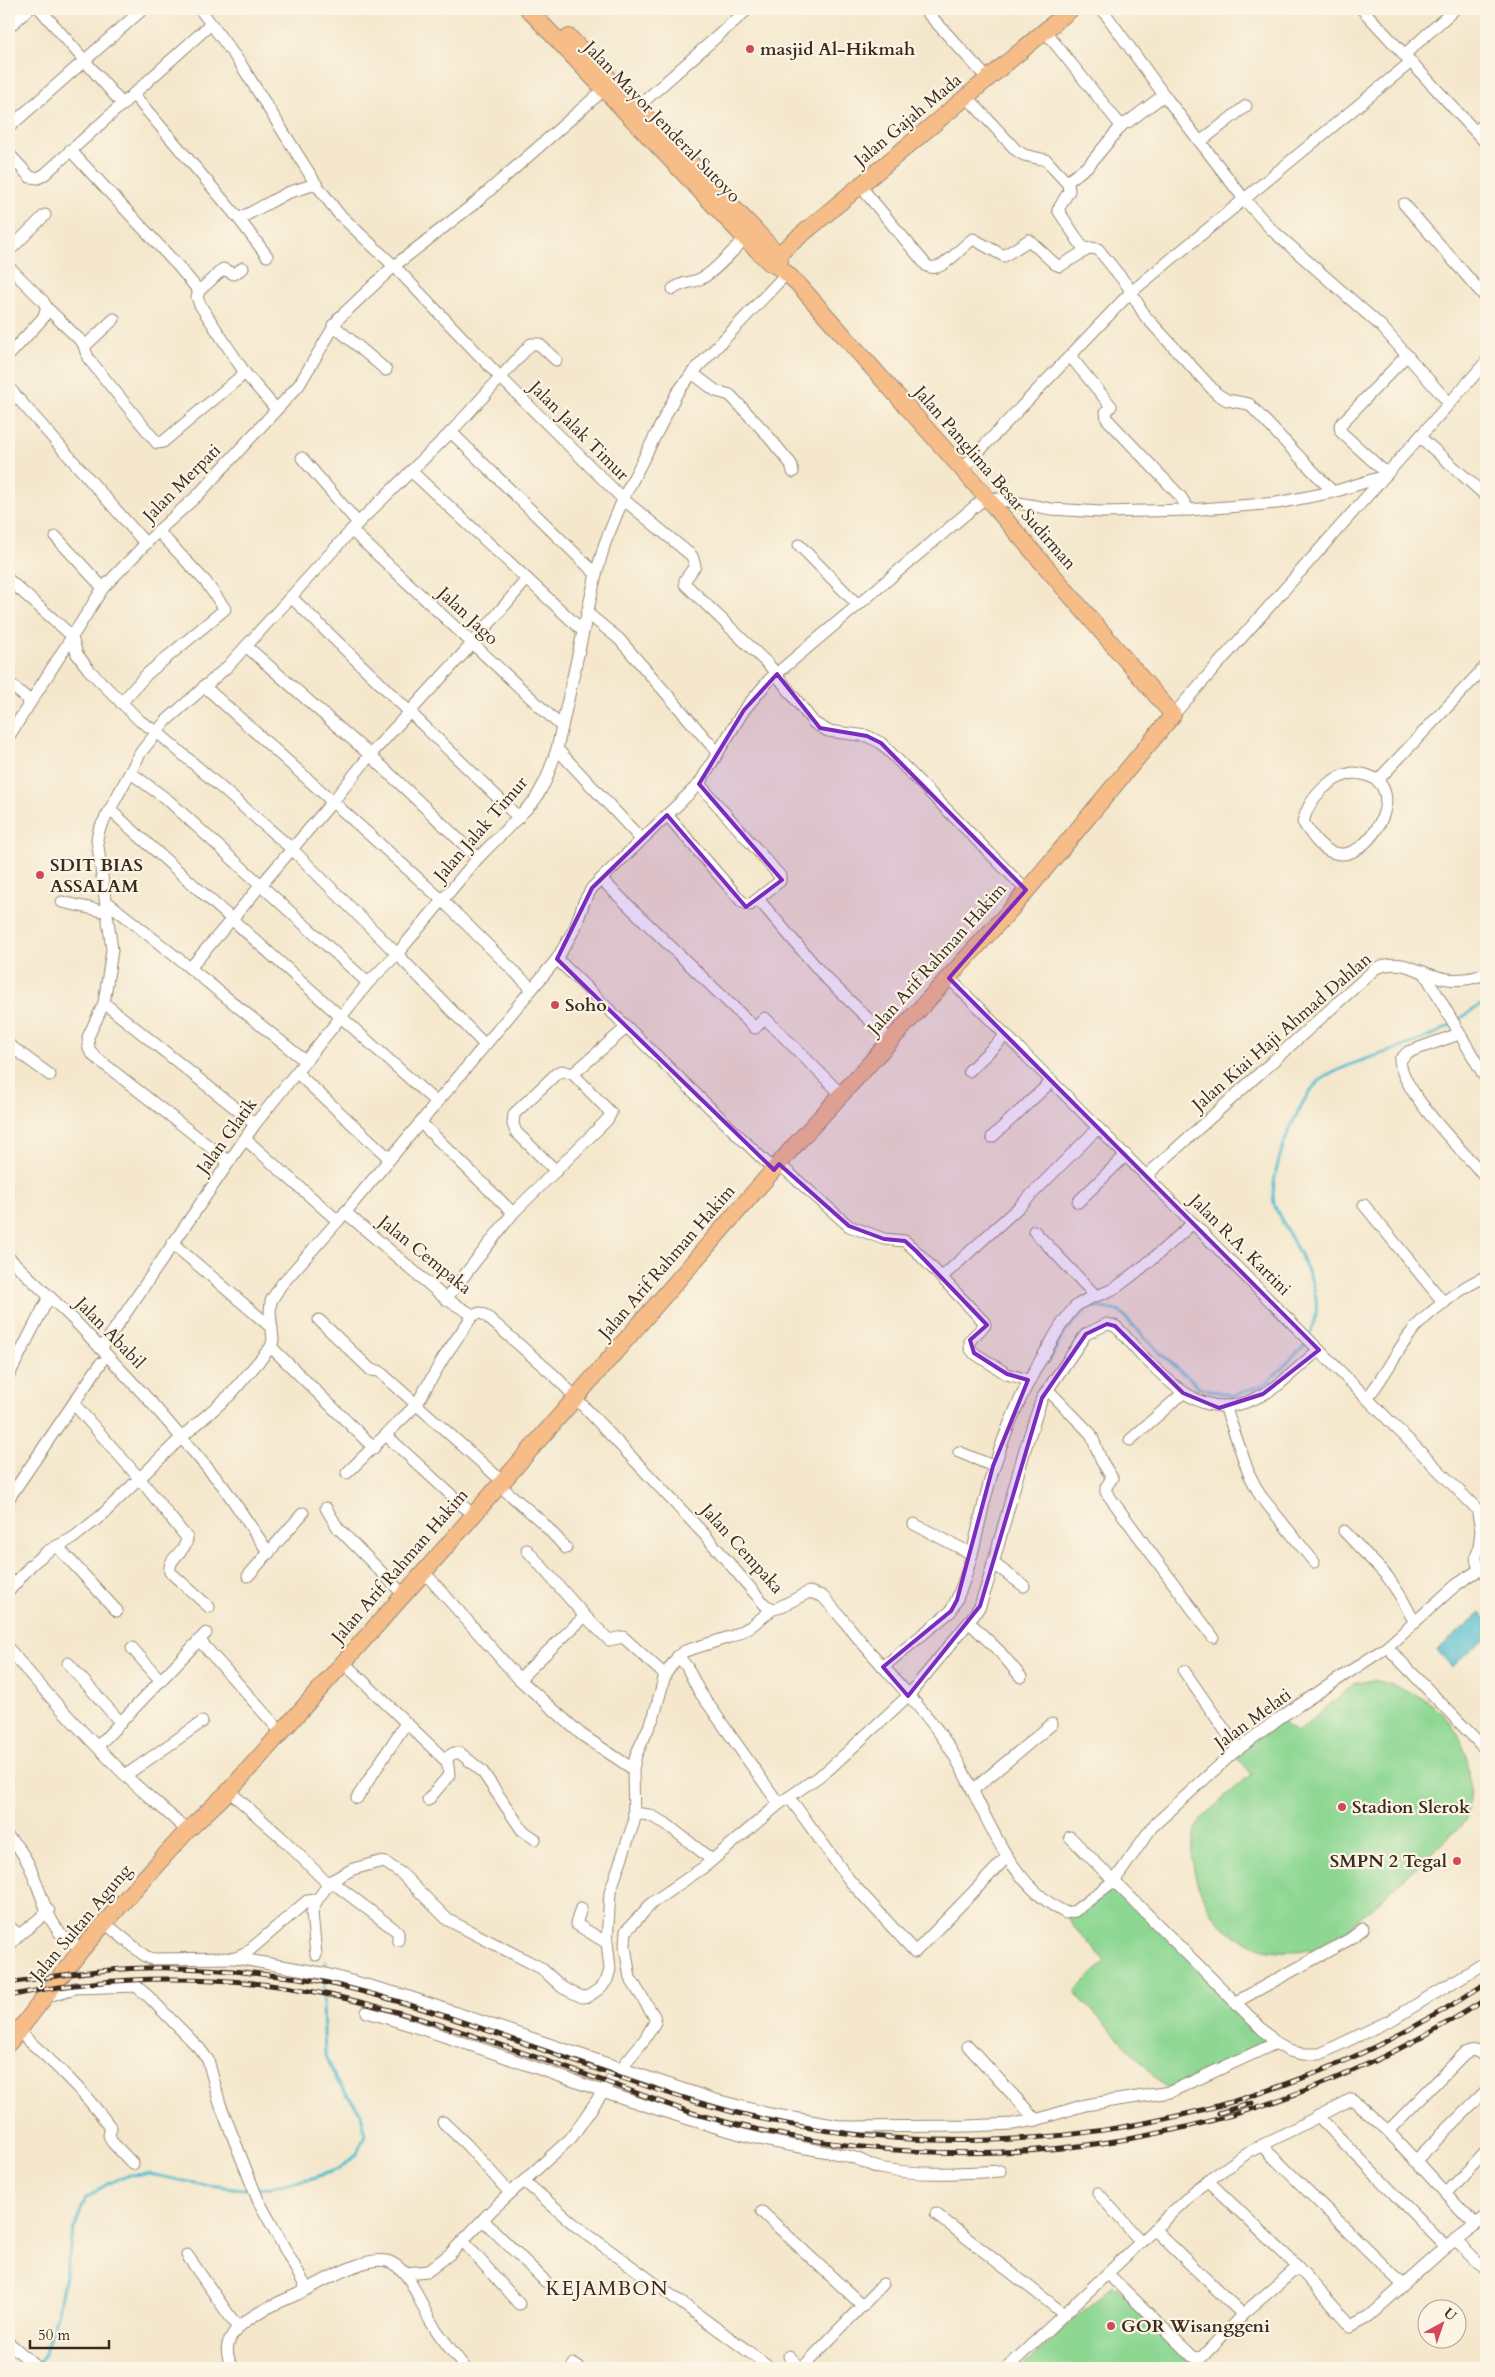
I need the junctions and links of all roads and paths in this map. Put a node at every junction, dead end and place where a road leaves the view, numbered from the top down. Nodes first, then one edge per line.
1 (29, 9) edge
2 (40, 9) edge
3 (143, 9) edge
4 (200, 9) edge
5 (528, 9) edge
6 (542, 9) edge
7 (748, 9) edge
8 (924, 9) edge
9 (1071, 9) edge
10 (1102, 9) edge
11 (1362, 9) edge
12 (1455, 9) edge
13 (211, 24) junction
14 (9, 27) edge
15 (1045, 31) junction
16 (1408, 58) junction
17 (85, 60) junction
18 (988, 80) junction
19 (608, 86) junction
20 (134, 94) junction
21 (1164, 95) junction
22 (967, 97) junction
23 (123, 105) junction
24 (1246, 106) dead end
25 (633, 112) junction
26 (1486, 122) edge
27 (1123, 124) junction
28 (9, 127) edge
29 (1476, 132) junction
30 (1200, 142) junction
31 (1486, 143) edge
32 (70, 150) junction
33 (9, 154) edge
34 (1067, 182) junction
35 (316, 184) junction
36 (860, 186) junction
37 (1244, 199) junction
38 (1404, 204) dead end
39 (45, 215) dead end
40 (239, 219) junction
41 (750, 234) junction
42 (1085, 251) junction
43 (9, 252) edge
44 (267, 256) dead end
45 (779, 265) junction
46 (394, 266) junction
47 (9, 267) edge
48 (243, 268) dead end
49 (673, 289) dead end
50 (199, 291) junction
51 (1130, 293) junction
52 (1486, 298) edge
53 (46, 308) junction
54 (114, 319) dead end
55 (333, 325) junction
56 (85, 346) junction
57 (9, 355) edge
58 (1408, 355) junction
59 (1070, 356) junction
60 (556, 360) dead end
61 (1486, 362) edge
62 (386, 370) dead end
63 (245, 373) junction
64 (692, 373) junction
65 (501, 378) junction
66 (9, 388) edge
67 (1449, 403) junction
68 (276, 409) junction
69 (452, 432) junction
70 (1420, 436) junction
71 (302, 458) dead end
72 (962, 469) junction
73 (411, 471) junction
74 (793, 472) dead end
75 (1386, 475) junction
76 (1333, 492) junction
77 (1486, 496) edge
78 (986, 497) junction
79 (623, 499) junction
80 (1189, 510) junction
81 (355, 527) junction
82 (158, 531) junction
83 (56, 537) dead end
84 (146, 544) junction
85 (799, 545) dead end
86 (596, 574) junction
87 (527, 579) junction
88 (9, 580) edge
89 (103, 588) junction
90 (291, 597) junction
91 (858, 605) junction
92 (587, 612) junction
93 (583, 631) junction
94 (72, 636) junction
95 (472, 644) junction
96 (246, 646) junction
97 (1486, 666) edge
98 (777, 674) junction
99 (9, 684) edge
100 (204, 686) junction
101 (30, 700) junction
102 (121, 703) junction
103 (409, 711) junction
104 (1173, 715) junction
105 (562, 727) junction
106 (157, 732) junction
107 (9, 736) edge
108 (557, 749) junction
109 (718, 753) junction
110 (370, 755) junction
111 (131, 773) junction
112 (1378, 780) junction
113 (699, 784) junction
114 (334, 800) junction
115 (110, 810) junction
116 (667, 816) junction
117 (519, 818) junction
118 (641, 839) junction
119 (292, 849) junction
120 (478, 858) junction
121 (602, 879) junction
122 (262, 884) junction
123 (1026, 890) junction
124 (758, 899) junction
125 (442, 900) junction
126 (62, 902) dead end
127 (107, 907) junction
128 (233, 918) junction
129 (397, 954) junction
130 (557, 959) junction
131 (190, 968) junction
132 (1424, 972) junction
133 (1486, 974) edge
134 (949, 978) junction
135 (368, 983) junction
136 (532, 989) junction
137 (104, 1003) junction
138 (340, 1018) junction
139 (626, 1027) junction
140 (1457, 1030) junction
141 (1006, 1035) junction
142 (891, 1041) junction
143 (484, 1044) junction
144 (9, 1045) edge
145 (305, 1061) junction
146 (969, 1071) dead end
147 (297, 1073) junction
148 (573, 1074) junction
149 (50, 1075) dead end
150 (1486, 1079) edge
151 (1052, 1081) junction
152 (841, 1094) junction
153 (437, 1103) junction
154 (420, 1122) junction
155 (254, 1124) junction
156 (1098, 1128) junction
157 (992, 1137) dead end
158 (245, 1139) junction
159 (1126, 1155) junction
160 (389, 1158) junction
161 (229, 1162) junction
162 (776, 1167) junction
163 (556, 1170) junction
164 (1146, 1176) junction
165 (1486, 1177) edge
166 (1078, 1202) dead end
167 (1364, 1205) dead end
168 (513, 1213) junction
169 (342, 1217) junction
170 (1193, 1223) junction
171 (1034, 1231) dead end
172 (172, 1243) junction
173 (9, 1258) edge
174 (942, 1277) junction
175 (1486, 1277) edge
176 (1095, 1295) junction
177 (49, 1297) junction
178 (446, 1299) junction
179 (1444, 1304) junction
180 (473, 1315) junction
181 (318, 1320) dead end
182 (272, 1328) junction
183 (271, 1347) junction
184 (1317, 1348) junction
185 (101, 1349) junction
186 (101, 1363) dead end
187 (9, 1375) edge
188 (1028, 1380) junction
189 (1048, 1390) junction
190 (1183, 1393) junction
191 (1367, 1398) junction
192 (576, 1399) junction
193 (74, 1404) junction
194 (416, 1405) junction
195 (1225, 1406) junction
196 (386, 1436) junction
197 (182, 1437) junction
198 (1130, 1440) dead end
199 (374, 1448) junction
200 (958, 1452) dead end
201 (993, 1466) junction
202 (347, 1473) dead end
203 (140, 1478) junction
204 (500, 1483) junction
205 (9, 1497) edge
206 (326, 1508) dead end
207 (1477, 1509) junction
208 (303, 1513) dead end
209 (472, 1514) junction
210 (1486, 1521) edge
211 (914, 1524) dead end
212 (1344, 1531) dead end
213 (56, 1546) junction
214 (1483, 1546) edge
215 (566, 1548) dead end
216 (527, 1550) dead end
217 (269, 1552) junction
218 (972, 1554) junction
219 (1314, 1562) dead end
220 (993, 1563) junction
221 (424, 1572) junction
222 (1484, 1573) edge
223 (248, 1576) dead end
224 (1024, 1586) dead end
225 (9, 1591) edge
226 (403, 1594) junction
227 (210, 1607) dead end
228 (773, 1609) junction
229 (117, 1611) dead end
230 (584, 1616) junction
231 (969, 1622) junction
232 (1415, 1623) junction
233 (1213, 1637) dead end
234 (1387, 1647) junction
235 (132, 1648) dead end
236 (9, 1650) edge
237 (343, 1662) junction
238 (682, 1662) junction
239 (68, 1663) dead end
240 (887, 1671) junction
241 (1184, 1671) dead end
242 (665, 1675) junction
243 (1021, 1677) dead end
244 (519, 1679) junction
245 (161, 1681) junction
246 (907, 1694) junction
247 (202, 1722) dead end
248 (121, 1723) junction
249 (406, 1724) junction
250 (1052, 1724) dead end
251 (281, 1732) junction
252 (98, 1746) junction
253 (1238, 1749) junction
254 (1486, 1750) edge
255 (447, 1759) junction
256 (633, 1769) junction
257 (126, 1775) junction
258 (974, 1789) junction
259 (229, 1791) junction
260 (357, 1798) dead end
261 (428, 1800) dead end
262 (784, 1801) junction
263 (635, 1814) junction
264 (187, 1831) junction
265 (1070, 1837) dead end
266 (9, 1838) edge
267 (535, 1839) dead end
268 (1007, 1857) junction
269 (712, 1860) junction
270 (1115, 1880) junction
271 (334, 1884) junction
272 (316, 1900) junction
273 (581, 1908) dead end
274 (49, 1911) junction
275 (1066, 1913) joint
276 (105, 1923) junction
277 (9, 1926) edge
278 (1363, 1929) dead end
279 (20, 1935) junction
280 (398, 1940) dead end
281 (608, 1942) junction
282 (9, 1946) edge
283 (82, 1949) junction
284 (316, 1955) dead end
285 (618, 1955) junction
286 (236, 1958) junction
287 (1486, 1962) edge
288 (45, 1997) junction
289 (1236, 2002) junction
290 (367, 2012) dead end
291 (14, 2037) edge
292 (1276, 2043) junction
293 (968, 2046) dead end
294 (1486, 2058) edge
295 (621, 2069) junction
296 (1486, 2091) edge
297 (604, 2093) junction
298 (1318, 2116) junction
299 (1036, 2120) junction
300 (443, 2122) dead end
301 (1388, 2131) junction
302 (1262, 2146) junction
303 (1486, 2151) edge
304 (1415, 2161) junction
305 (133, 2164) dead end
306 (1000, 2171) dead end
307 (524, 2181) junction
308 (1209, 2182) junction
309 (510, 2193) junction
310 (1098, 2193) dead end
311 (1446, 2194) junction
312 (762, 2212) dead end
313 (936, 2214) dead end
314 (1486, 2217) edge
315 (483, 2220) junction
316 (1475, 2225) junction
317 (1154, 2229) junction
318 (1456, 2240) junction
319 (464, 2242) junction
320 (1141, 2242) junction
321 (1446, 2247) junction
322 (188, 2254) dead end
323 (1298, 2267) junction
324 (1486, 2270) edge
325 (405, 2272) junction
326 (1108, 2274) junction
327 (546, 2282) dead end
328 (883, 2284) dead end
329 (1403, 2286) junction
330 (307, 2290) junction
331 (519, 2304) dead end
332 (863, 2306) junction
333 (1244, 2312) junction
334 (1064, 2314) junction
335 (238, 2328) junction
336 (9, 2343) edge
337 (789, 2356) dead end
338 (36, 2366) edge
339 (234, 2368) edge
340 (464, 2368) edge
341 (772, 2368) edge
342 (801, 2368) edge
343 (1007, 2368) edge

1 - 14 street
2 - 17 street
3 - 17 street
4 - 13 street, Jalan Jalak Timur
5 - 19 highway, Jalan Mayor Jenderal Sutoyo
6 - 19 highway
7 - 25 street
8 - 18 street
9 - 15 highway, Jalan Gajah Mada
10 - 21 street
11 - 16 street
12 - 16 street
13 - 20 street
13 - 35 street, Jalan Jalak Timur
15 - 18 highway, Jalan Gajah Mada
15 - 27 street
16 - 29 street
16 - 37 street
17 - 23 street
17 - 28 street
18 - 22 highway, Jalan Gajah Mada
19 - 25 highway, Jalan Mayor Jenderal Sutoyo
19 - 46 street, Jalan Merpati
20 - 23 street
20 - 40 street
21 - 27 street
21 - 30 street
22 - 34 street
22 - 36 highway, Jalan Gajah Mada
23 - 32 street
24 - 30 street
25 - 41 highway, Jalan Mayor Jenderal Sutoyo
26 - 29 street
27 - 34 street
29 - 31 street
30 - 37 street
32 - 33 street
32 - 50 street
34 - 42 street
35 - 40 street
35 - 46 street, Jalan Jalak Timur
36 - 42 street
36 - 45 highway, Jalan Gajah Mada
37 - 51 street
37 - 58 street
38 - 52 street
39 - 43 street
40 - 44 street
41 - 45 highway, Jalan Mayor Jenderal Sutoyo
41 - 49 street
42 - 51 street
45 - 64 street
45 - 72 highway, Jalan Panglima Besar Sudirman
46 - 55 street, Jalan Merpati
46 - 65 street, Jalan Jalak Timur
47 - 53 street
48 - 50 street
50 - 63 street
51 - 59 street
51 - 76 street
53 - 56 street
53 - 57 street
54 - 56 street
55 - 62 street
55 - 68 street, Jalan Merpati
56 - 63 street
58 - 67 street
58 - 75 street
59 - 72 street
59 - 80 street
60 - 65 street
61 - 67 street
63 - 68 street
64 - 74 street
64 - 79 street
65 - 69 street
65 - 79 street, Jalan Jalak Timur
66 - 84 street
67 - 70 street
68 - 82 street, Jalan Merpati
69 - 73 street
69 - 86 street
70 - 75 street
70 - 77 street
71 - 81 street, Jalan Jago
72 - 78 highway, Jalan Panglima Besar Sudirman
73 - 81 street
73 - 87 street
75 - 76 street
75 - 104 street
76 - 80 street
78 - 80 street
78 - 91 street
78 - 104 highway, Jalan Panglima Besar Sudirman
79 - 86 street, Jalan Jalak Timur
79 - 98 street
81 - 90 street
81 - 95 street, Jalan Jago
82 - 84 street, Jalan Merpati
82 - 102 street
83 - 89 street
84 - 89 street, Jalan Merpati
85 - 91 street
86 - 92 street, Jalan Jalak Timur
87 - 93 street
87 - 95 street
88 - 94 street
89 - 94 street, Jalan Merpati
90 - 96 street
90 - 103 street
91 - 98 street
92 - 93 street, Jalan Jalak Timur
92 - 109 street
93 - 105 street, Jalan Jalak Timur
94 - 101 street, Jalan Merpati
94 - 102 street
95 - 103 street
95 - 105 street, Jalan Jago
96 - 100 street
96 - 110 street
97 - 112 street
98 - 109 street
98 - 123 street
99 - 101 street
100 - 106 street
100 - 114 street
101 - 107 street, Jalan Merpati
102 - 106 street
103 - 110 street
103 - 117 street
104 - 123 highway, Jalan Arif Rahman Hakim
105 - 108 street, Jalan Jalak Timur
106 - 111 street
106 - 119 street
108 - 117 street, Jalan Jalak Timur
108 - 118 street
109 - 113 street
110 - 114 street
110 - 120 street
111 - 115 street
111 - 122 street
112 - 112 street
113 - 116 street
113 - 124 street
114 - 119 street
114 - 125 street
115 - 127 street
115 - 128 street
116 - 118 street
116 - 124 street
117 - 120 street, Jalan Jalak Timur
118 - 121 street
119 - 122 street
119 - 129 street
120 - 125 street, Jalan Jalak Timur
121 - 130 street
121 - 152 street
122 - 128 street
122 - 135 street
123 - 134 highway, Jalan Arif Rahman Hakim
124 - 142 street
125 - 129 street, Jalan Jalak Timur
125 - 136 street
126 - 127 street
127 - 131 street
127 - 137 street
128 - 131 street
128 - 138 street
129 - 135 street, Jalan Glatik
129 - 143 street
130 - 136 street
130 - 139 street
131 - 145 street
132 - 133 street, Jalan Kiai Haji Ahmad Dahlan
132 - 140 street
132 - 164 street, Jalan Kiai Haji Ahmad Dahlan
134 - 141 street, Jalan R.A. Kartini
134 - 142 highway, Jalan Arif Rahman Hakim
135 - 138 street, Jalan Glatik
136 - 143 street
137 - 155 street
137 - 161 street
138 - 145 street, Jalan Glatik
138 - 153 street
139 - 148 street
139 - 162 street
140 - 150 street
140 - 165 street
141 - 146 street
141 - 151 street, Jalan R.A. Kartini
142 - 152 highway, Jalan Arif Rahman Hakim
143 - 153 street
144 - 149 street
145 - 147 street, Jalan Glatik
147 - 155 street, Jalan Glatik
147 - 160 street
148 - 163 street
148 - 163 street
151 - 156 street, Jalan R.A. Kartini
151 - 157 street
152 - 162 highway, Jalan Arif Rahman Hakim
153 - 154 street
154 - 160 street
154 - 168 street
155 - 158 street, Jalan Glatik
156 - 159 street, Jalan R.A. Kartini
156 - 174 street
158 - 161 street, Jalan Glatik
158 - 169 street, Jalan Cempaka
159 - 164 street, Jalan R.A. Kartini
159 - 166 street
160 - 169 street
161 - 172 street, Jalan Glatik
162 - 174 street
162 - 192 highway, Jalan Arif Rahman Hakim
163 - 168 street
164 - 170 street, Jalan R.A. Kartini
167 - 179 street
168 - 178 street
169 - 178 street, Jalan Cempaka
169 - 182 street
170 - 176 street
170 - 184 street, Jalan R.A. Kartini
171 - 176 street
172 - 182 street
172 - 185 street, Jalan Glatik
173 - 177 street, Jalan Ababil
174 - 188 street
175 - 179 street
176 - 188 street
177 - 185 street, Jalan Ababil
177 - 187 street
178 - 180 street, Jalan Cempaka
179 - 191 street
180 - 192 street, Jalan Cempaka
180 - 194 street
181 - 194 street
182 - 183 street
183 - 197 street
183 - 199 street
184 - 191 street, Jalan R.A. Kartini
184 - 195 street
185 - 197 street, Jalan Ababil
186 - 193 street
188 - 201 street
189 - 190 street
189 - 220 street
189 - 233 street
190 - 195 street
190 - 198 street
191 - 207 street, Jalan R.A. Kartini
192 - 204 highway, Jalan Arif Rahman Hakim
192 - 228 street, Jalan Cempaka
193 - 203 street
193 - 205 street
194 - 196 street
194 - 204 street
195 - 219 street
196 - 199 street
196 - 209 street
197 - 203 street
197 - 217 street, Jalan Ababil
199 - 202 street
200 - 201 street
201 - 218 street
203 - 213 street
203 - 227 street
204 - 209 highway, Jalan Arif Rahman Hakim
204 - 215 street
206 - 226 street
207 - 210 street, Jalan R.A. Kartini
207 - 214 street
208 - 217 street
209 - 221 highway, Jalan Arif Rahman Hakim
211 - 218 street
212 - 232 street
213 - 225 street
213 - 229 street
214 - 222 street
216 - 230 street
217 - 223 street
218 - 240 street
220 - 224 street
220 - 231 street
221 - 226 highway, Jalan Arif Rahman Hakim
221 - 244 street
222 - 232 street, Jalan Melati
226 - 237 highway, Jalan Arif Rahman Hakim
228 - 238 street
228 - 240 street, Jalan Cempaka
230 - 242 street
230 - 244 street
231 - 243 street
231 - 246 street
232 - 234 street, Jalan Melati
234 - 253 street, Jalan Melati
234 - 254 street
235 - 245 street
236 - 252 street
237 - 249 street
237 - 251 highway, Jalan Arif Rahman Hakim
238 - 242 street
238 - 262 street
239 - 248 street
240 - 246 street, Jalan Cempaka
241 - 253 street
242 - 256 street
244 - 256 street
245 - 248 street
245 - 251 street
246 - 258 street, Jalan Cempaka
246 - 262 street
247 - 257 street
248 - 252 street
249 - 255 street
249 - 260 street
250 - 258 street
251 - 259 highway, Jalan Arif Rahman Hakim
252 - 257 street
253 - 270 street, Jalan Melati
255 - 261 street
255 - 267 street
256 - 263 street
257 - 264 street
258 - 268 street, Jalan Cempaka
259 - 264 highway, Jalan Arif Rahman Hakim
259 - 271 street
262 - 268 street
262 - 269 street
263 - 269 street
263 - 281 street
264 - 276 highway, Jalan Sultan Agung
265 - 270 street
266 - 274 street
268 - 275 street, Jalan Cempaka
269 - 285 street
270 - 275 street, Jalan Melati
270 - 289 street
271 - 272 street
271 - 280 street
271 - 285 street
272 - 284 street
272 - 286 street
273 - 281 street
274 - 279 street
274 - 283 street
276 - 283 highway, Jalan Sultan Agung
276 - 286 street
277 - 279 street
278 - 289 street
279 - 282 street
281 - 285 street
283 - 288 highway, Jalan Sultan Agung
285 - 295 street
286 - 295 street
287 - 292 street
288 - 291 highway, Jalan Sultan Agung
288 - 330 street
289 - 292 street
290 - 297 street
291 - 305 street
292 - 299 street
293 - 299 street
294 - 301 street
295 - 297 street
295 - 299 street
296 - 304 street
297 - 306 street
297 - 307 street
298 - 301 street
298 - 302 street
298 - 321 street
300 - 309 street
301 - 304 street
302 - 308 street
302 - 329 street
303 - 311 street
304 - 311 street
307 - 309 street
307 - 341 street
308 - 317 street
308 - 323 street
309 - 315 street
310 - 320 street
311 - 316 street
312 - 332 street
313 - 334 street
314 - 316 street
315 - 319 street
315 - 327 street
316 - 318 street
317 - 320 street
317 - 333 street
318 - 321 street
318 - 324 street
319 - 325 street
319 - 331 street
320 - 326 street
321 - 329 street
322 - 335 street
323 - 329 street
323 - 333 street
325 - 330 street
325 - 340 street
326 - 333 street
326 - 334 street
328 - 332 street
330 - 335 street
332 - 342 street
334 - 343 street
335 - 339 street
336 - 338 street
337 - 342 street

